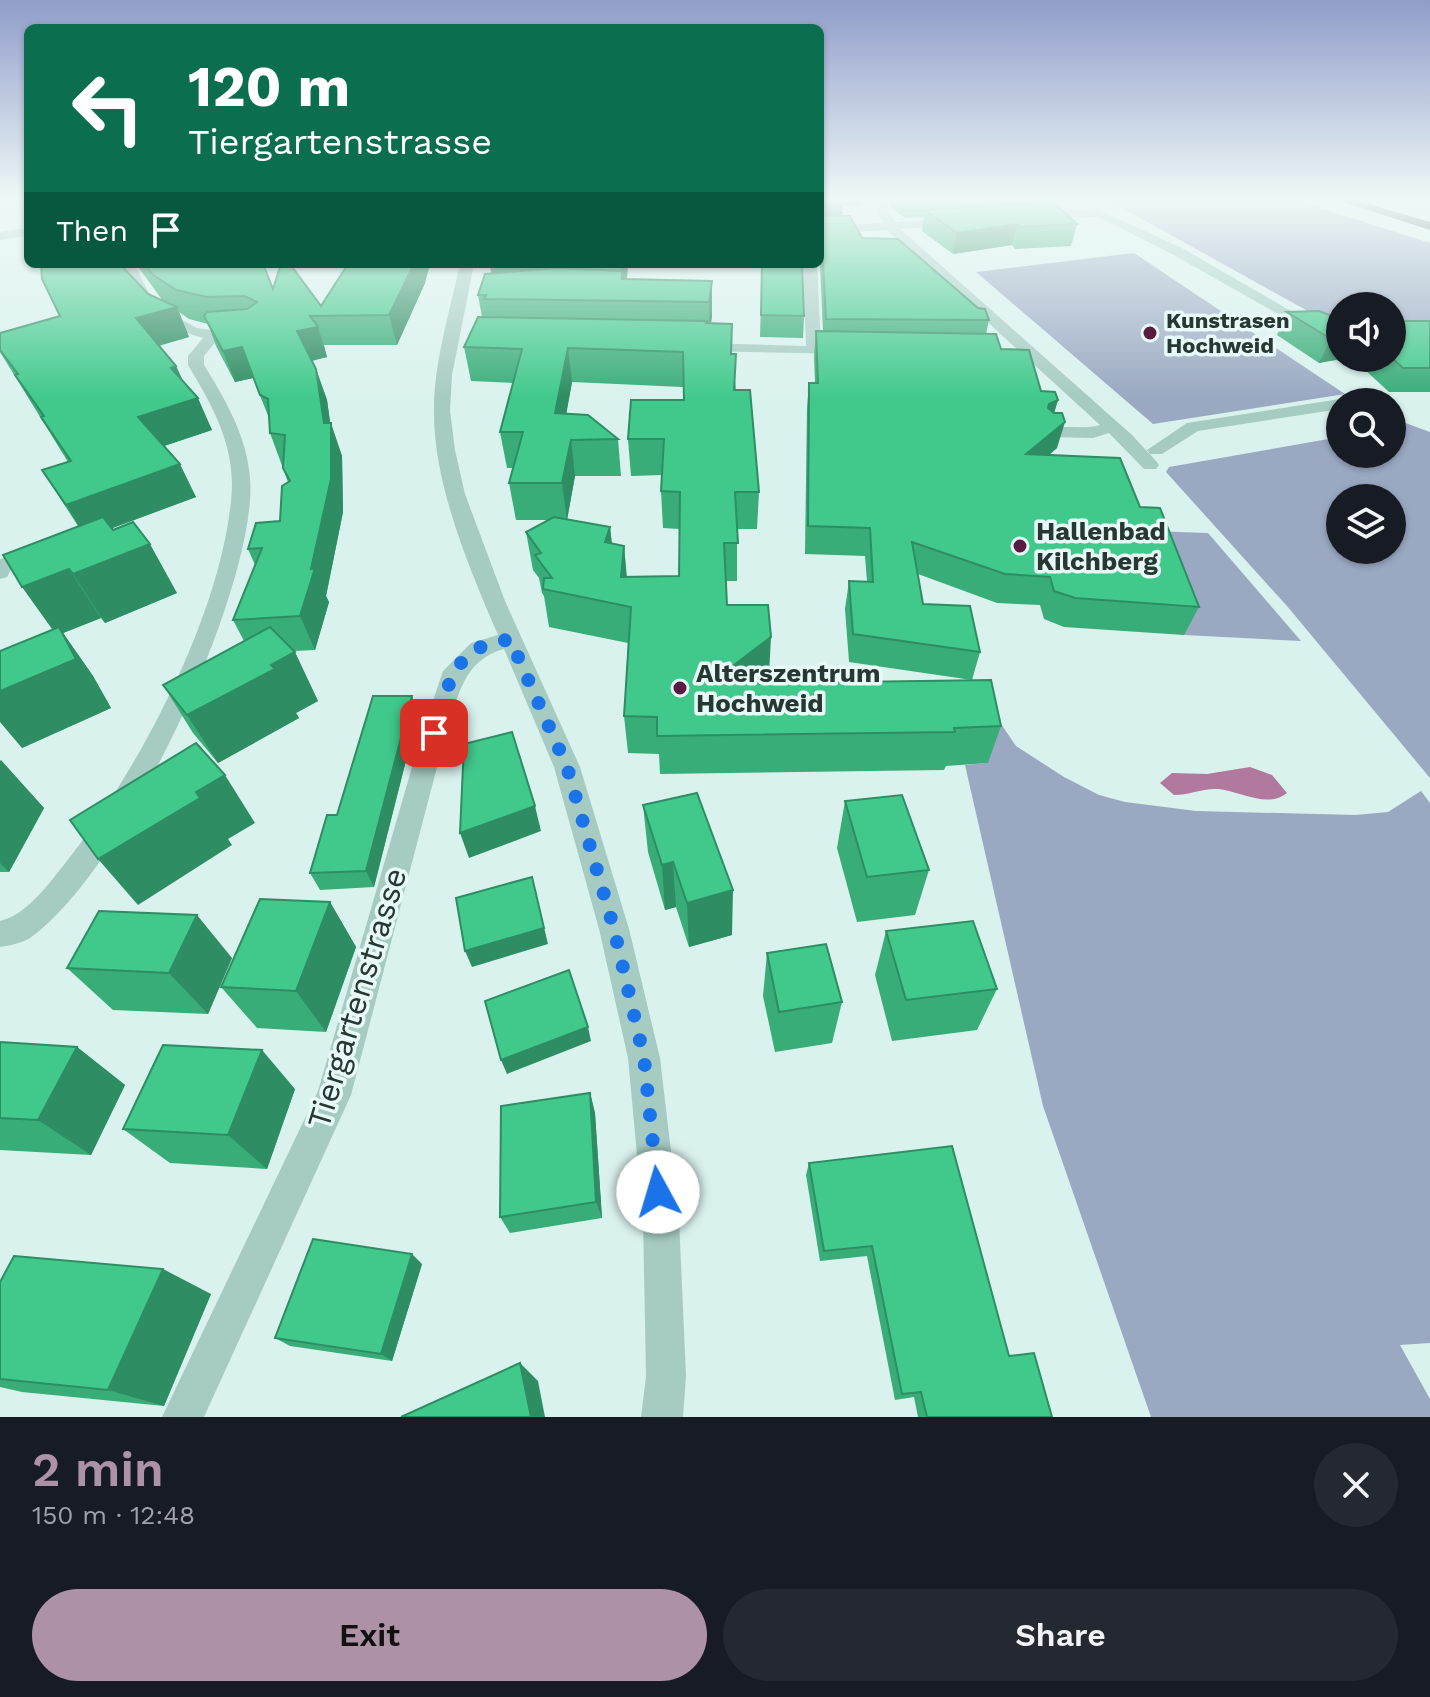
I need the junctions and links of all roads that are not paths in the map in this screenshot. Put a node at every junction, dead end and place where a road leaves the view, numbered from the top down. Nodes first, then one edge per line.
1 (935, 266) edge
2 (1202, 266) edge
3 (129, 268) edge
4 (467, 268) edge
5 (810, 268) edge
6 (1321, 332) edge
7 (246, 334) edge
8 (212, 336) junction
9 (678, 347) edge
10 (814, 350) junction
11 (865, 351) edge
12 (1003, 353) edge
13 (1032, 353) junction
14 (1326, 406) edge
15 (1112, 426) junction
16 (1052, 433) edge
17 (510, 639) junction
18 (10, 931) edge
19 (183, 1417) edge
20 (662, 1417) edge

1 - 13 street
2 - 6 street
3 - 8 street
4 - 17 street
5 - 10 street
7 - 8 street
8 - 18 street
9 - 10 street
10 - 11 street
12 - 13 street
13 - 15 street
14 - 15 street
15 - 16 street
17 - 19 street, Tiergartenstrasse
17 - 20 street

